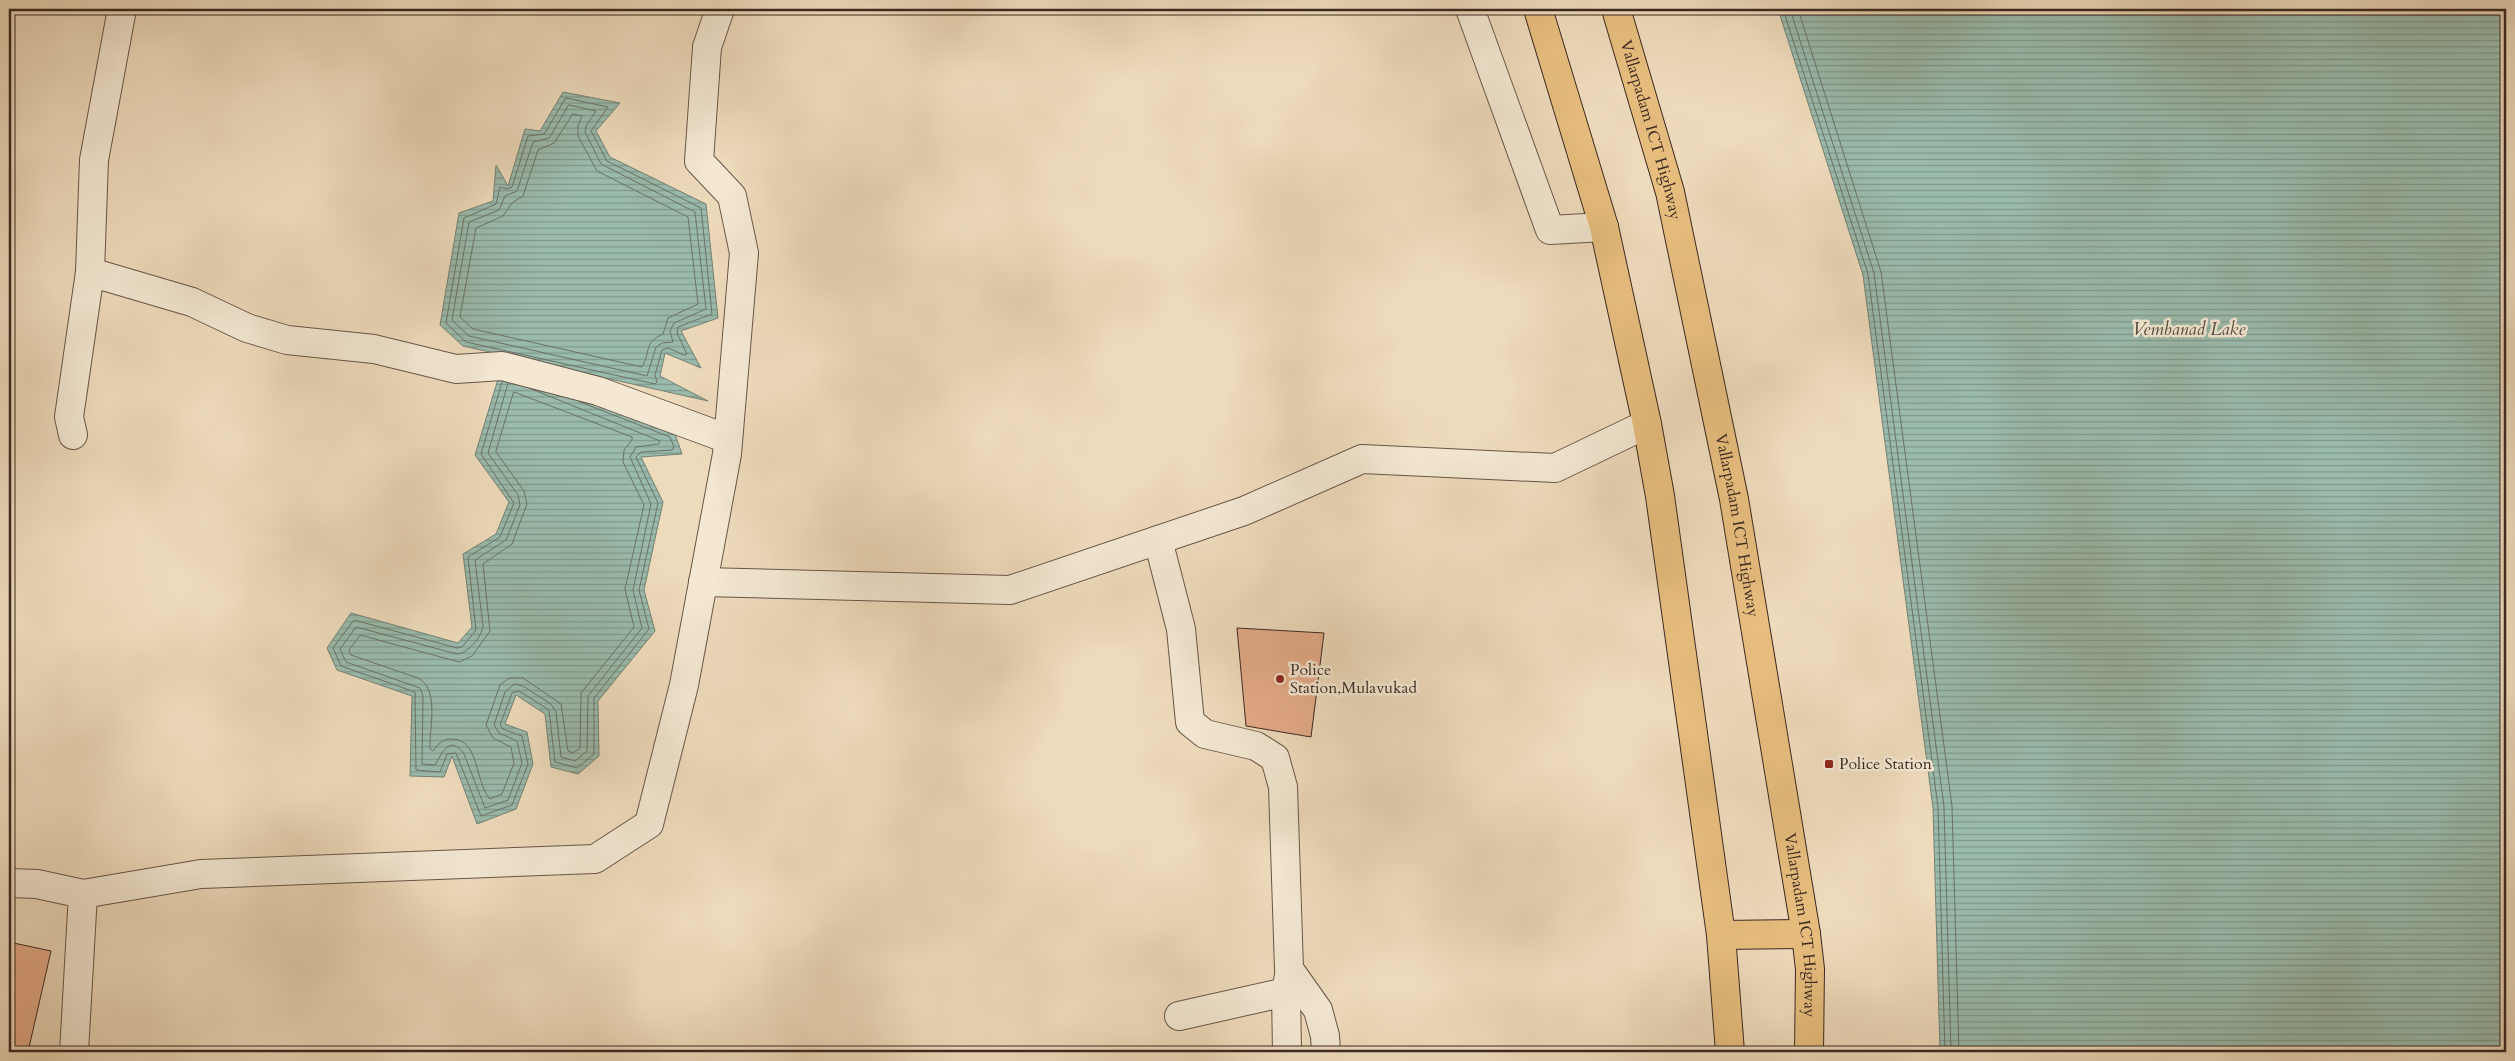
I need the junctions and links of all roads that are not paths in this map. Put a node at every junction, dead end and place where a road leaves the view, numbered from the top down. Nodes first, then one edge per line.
1 (122, 9) edge
2 (720, 9) edge
3 (1470, 9) edge
4 (1538, 9) edge
5 (1616, 9) edge
6 (1604, 227) junction
7 (90, 272) junction
8 (1647, 424) junction
9 (74, 435) dead end
10 (728, 439) junction
11 (1158, 540) junction
12 (703, 582) junction
13 (9, 883) edge
14 (83, 894) junction
15 (1806, 934) junction
16 (1721, 935) junction
17 (1288, 980) junction
18 (1179, 1016) dead end
19 (74, 1052) edge
20 (1286, 1052) edge
21 (1326, 1052) edge
22 (1730, 1052) edge
23 (1809, 1052) edge

1 - 7 street
2 - 10 street
3 - 6 street
4 - 6 highway
5 - 15 highway, Vallarpadam ICT Highway
6 - 8 highway
7 - 9 street
7 - 10 street
8 - 11 street
8 - 16 highway
10 - 12 street
11 - 12 street
11 - 17 street
12 - 14 street
13 - 14 street
14 - 19 street
15 - 16 highway
15 - 23 highway, Vallarpadam ICT Highway
16 - 22 highway
17 - 18 street
17 - 20 street
17 - 21 street

